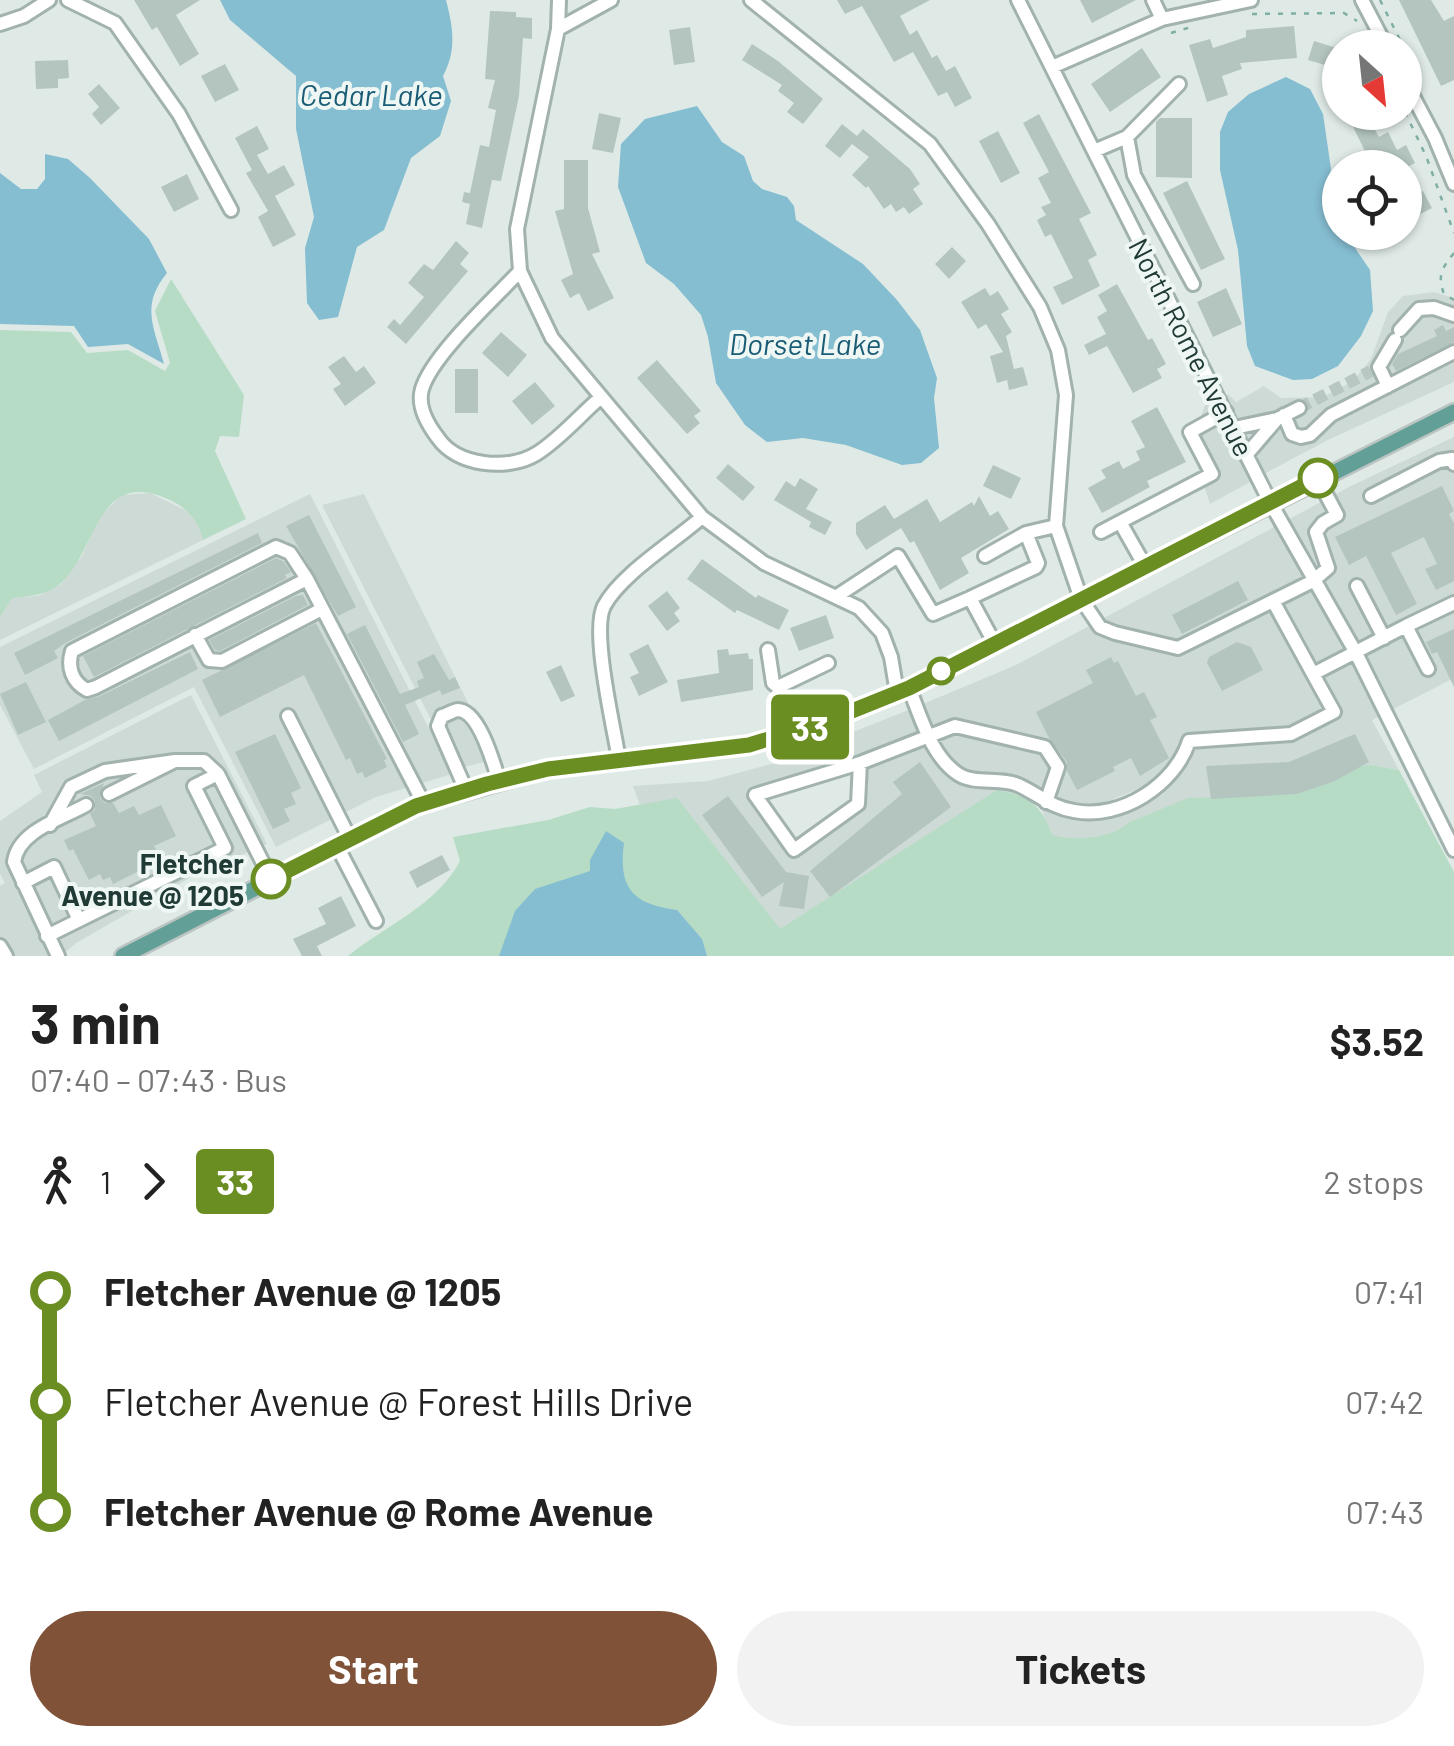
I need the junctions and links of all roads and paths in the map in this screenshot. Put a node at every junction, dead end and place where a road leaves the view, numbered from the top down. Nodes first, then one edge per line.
1 (49, 0) edge
2 (68, 0) edge
3 (560, 0) edge
4 (612, 0) edge
5 (751, 0) edge
6 (1018, 0) edge
7 (1152, 0) edge
8 (1251, 0) edge
9 (1362, 0) edge
10 (1380, 0) edge
11 (1246, 15) dead end
12 (1162, 19) junction
13 (0, 24) edge
14 (1362, 26) dead end
15 (1190, 27) dead end
16 (558, 29) junction
17 (1378, 30) edge
18 (1395, 30) edge
19 (1171, 33) dead end
20 (1052, 66) junction
21 (1179, 84) dead end
22 (1422, 114) edge
23 (1414, 130) edge
24 (1127, 137) junction
25 (1094, 151) junction
26 (1454, 184) edge
27 (230, 210) dead end
28 (1454, 233) edge
29 (1454, 253) edge
30 (520, 270) junction
31 (1193, 284) dead end
32 (1454, 300) edge
33 (1454, 315) edge
34 (1454, 352) edge
35 (1388, 386) junction
36 (600, 398) junction
37 (1298, 408) tunnel mouth
38 (1226, 412) junction
39 (1454, 412) edge
40 (1281, 417) junction
41 (1234, 428) junction
42 (1246, 454) junction
43 (1454, 464) edge
44 (1318, 478) junction
45 (1371, 496) dead end
46 (1270, 502) junction
47 (702, 517) junction
48 (1120, 522) junction
49 (1056, 526) junction
50 (1101, 532) dead end
51 (1026, 533) junction
52 (985, 556) dead end
53 (1144, 566) junction
54 (307, 578) junction
55 (1314, 581) junction
56 (1358, 586) dead end
57 (837, 596) junction
58 (970, 598) junction
59 (1081, 599) junction
60 (1273, 601) junction
61 (1454, 604) edge
62 (322, 609) junction
63 (1406, 626) junction
64 (195, 635) junction
65 (1384, 638) junction
66 (994, 644) junction
67 (768, 650) dead end
68 (1356, 653) junction
69 (828, 664) dead end
70 (1428, 669) dead end
71 (1313, 674) junction
72 (778, 686) junction
73 (903, 690) junction
74 (288, 716) dead end
75 (791, 732) junction
76 (929, 736) junction
77 (619, 760) junction
78 (175, 761) junction
79 (860, 764) junction
80 (218, 774) junction
81 (499, 781) junction
82 (466, 790) junction
83 (109, 794) dead end
84 (1046, 802) junction
85 (424, 804) junction
86 (86, 806) dead end
87 (50, 825) junction
88 (344, 842) junction
89 (1454, 850) edge
90 (271, 879) junction
91 (23, 883) junction
92 (80, 920) junction
93 (376, 921) dead end
94 (46, 936) junction
95 (0, 946) edge
96 (6, 956) edge
97 (58, 956) edge
98 (123, 956) edge

1 - 13 street
2 - 27 street
3 - 16 street
4 - 16 street
5 - 49 street
6 - 20 street, North Rome Avenue
7 - 12 street
8 - 12 street
9 - 17 street
10 - 18 path
11 - 14 path
12 - 20 street
15 - 19 path
16 - 30 street
20 - 25 street, North Rome Avenue
21 - 24 street
22 - 26 street
23 - 28 path
24 - 25 street
24 - 31 street
25 - 38 street, North Rome Avenue
29 - 32 path
30 - 36 street
30 - 36 street
33 - 35 street
34 - 35 street
35 - 40 street
36 - 47 street
37 - 40 street
38 - 41 street, North Rome Avenue
38 - 48 street
39 - 44 main road
40 - 41 street
40 - 42 street
41 - 42 street, North Rome Avenue
42 - 46 street, North Rome Avenue
43 - 45 street
44 - 46 main road
44 - 55 street
46 - 53 main road
46 - 55 street, North Rome Avenue
47 - 57 street
47 - 77 street
48 - 50 street
48 - 53 street
49 - 51 street
49 - 59 street
51 - 52 street
51 - 58 street
53 - 59 main road
54 - 62 street
54 - 64 street
54 - 64 street
55 - 60 street
55 - 68 street, North Rome Avenue
56 - 65 street
57 - 58 street
57 - 73 street
58 - 66 street
59 - 60 street
59 - 66 main road
60 - 71 street
61 - 63 street
62 - 64 street
62 - 85 street
63 - 65 street
63 - 70 street
65 - 68 street
66 - 73 main road
67 - 72 street
68 - 71 street
68 - 89 street, North Rome Avenue
69 - 72 street
71 - 84 street
72 - 75 street
73 - 75 main road
73 - 76 street
74 - 88 street
75 - 77 main road
76 - 79 street
76 - 84 street
76 - 84 street
77 - 81 main road
78 - 80 street
78 - 83 street
78 - 87 street
79 - 79 street
80 - 90 street
80 - 92 street
81 - 82 main road
81 - 82 street
82 - 85 main road
85 - 88 main road
86 - 87 street
87 - 91 street
88 - 90 main road
88 - 93 street
90 - 98 main road
91 - 92 street
91 - 94 street
92 - 94 street
94 - 97 street
95 - 96 street

